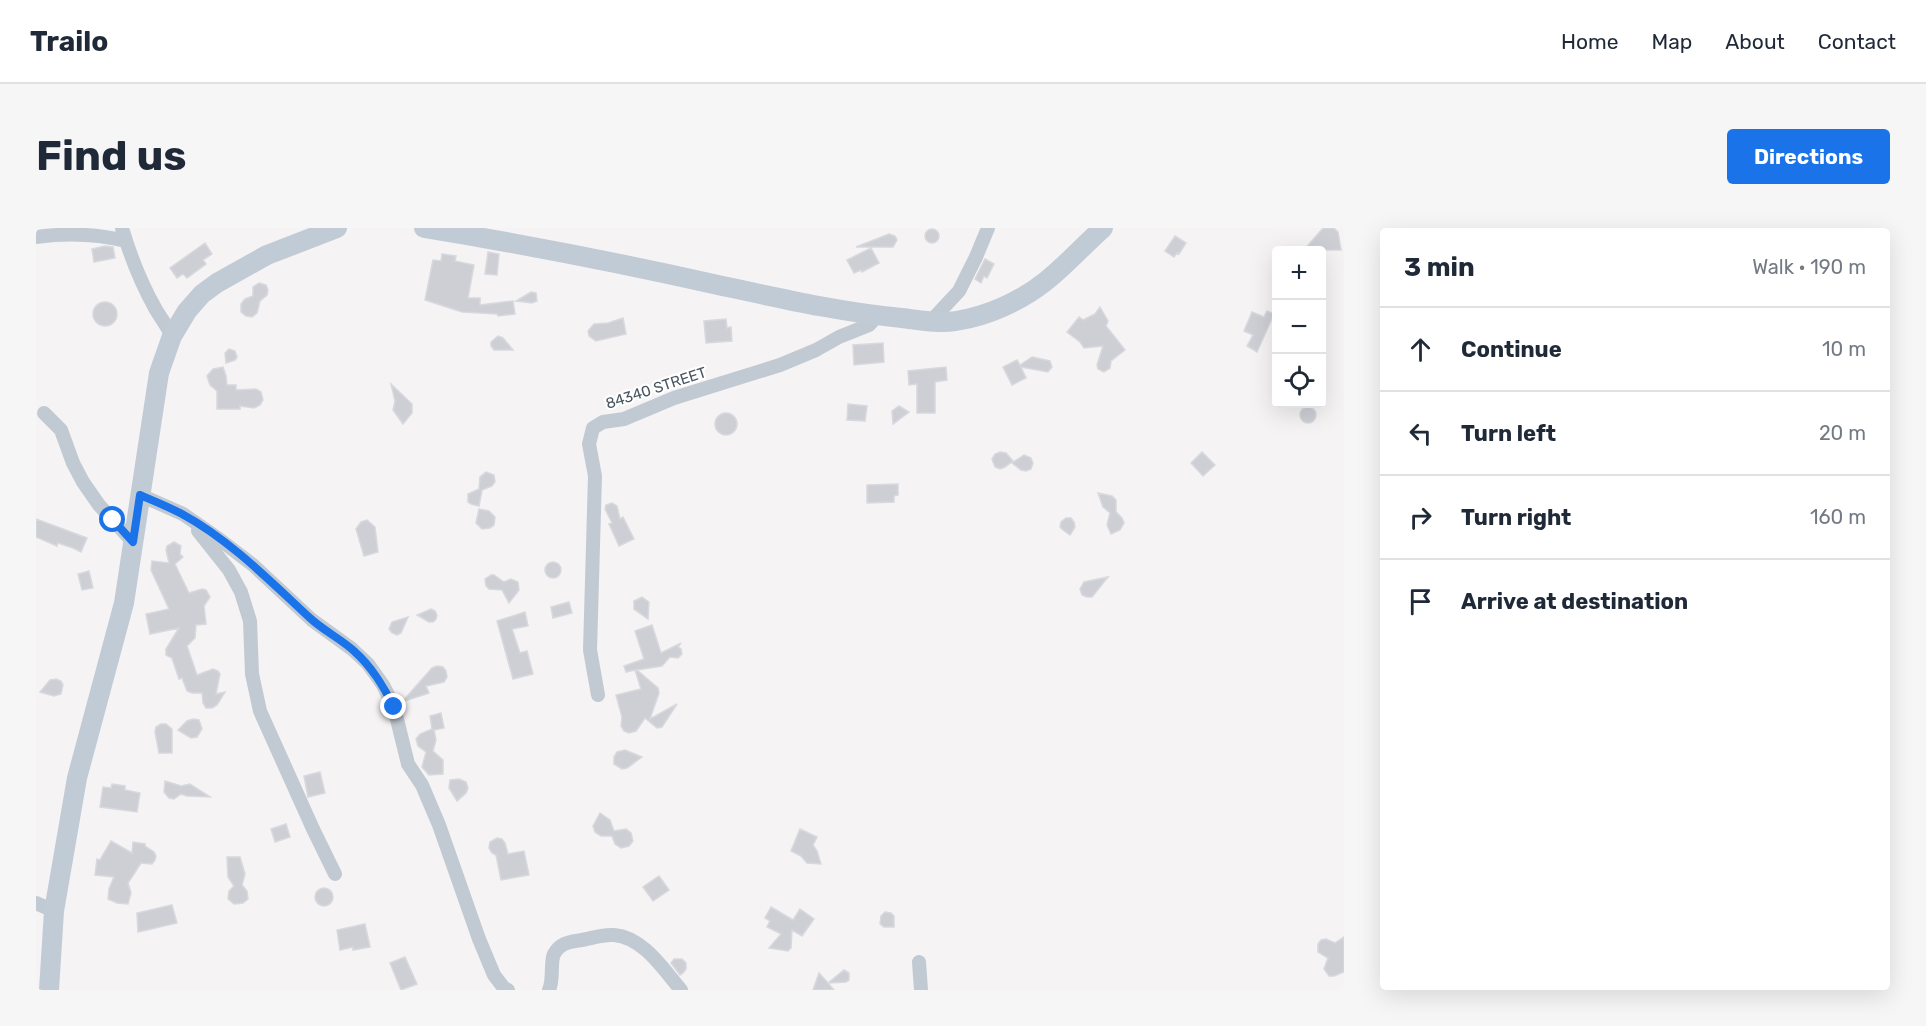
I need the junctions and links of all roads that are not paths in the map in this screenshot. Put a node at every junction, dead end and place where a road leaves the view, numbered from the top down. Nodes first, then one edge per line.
1 (337, 228) edge
2 (424, 228) edge
3 (988, 228) edge
4 (1103, 228) edge
5 (124, 234) edge
6 (36, 237) edge
7 (876, 316) junction
8 (932, 321) junction
9 (172, 336) junction
10 (44, 413) dead end
11 (140, 495) junction
12 (183, 514) junction
13 (133, 542) junction
14 (598, 695) dead end
15 (335, 874) dead end
16 (45, 907) edge
17 (919, 962) dead end
18 (49, 990) edge
19 (508, 990) edge
20 (549, 990) edge
21 (681, 990) edge
22 (921, 990) edge

1 - 9 street
2 - 7 street
3 - 8 street
4 - 8 street
5 - 6 street
5 - 9 street
7 - 8 street
7 - 14 street, 84340 STREET
9 - 11 street
10 - 13 street
11 - 12 street
11 - 13 street
12 - 15 street
12 - 19 street
13 - 16 street
16 - 18 street
17 - 22 street
20 - 21 street

